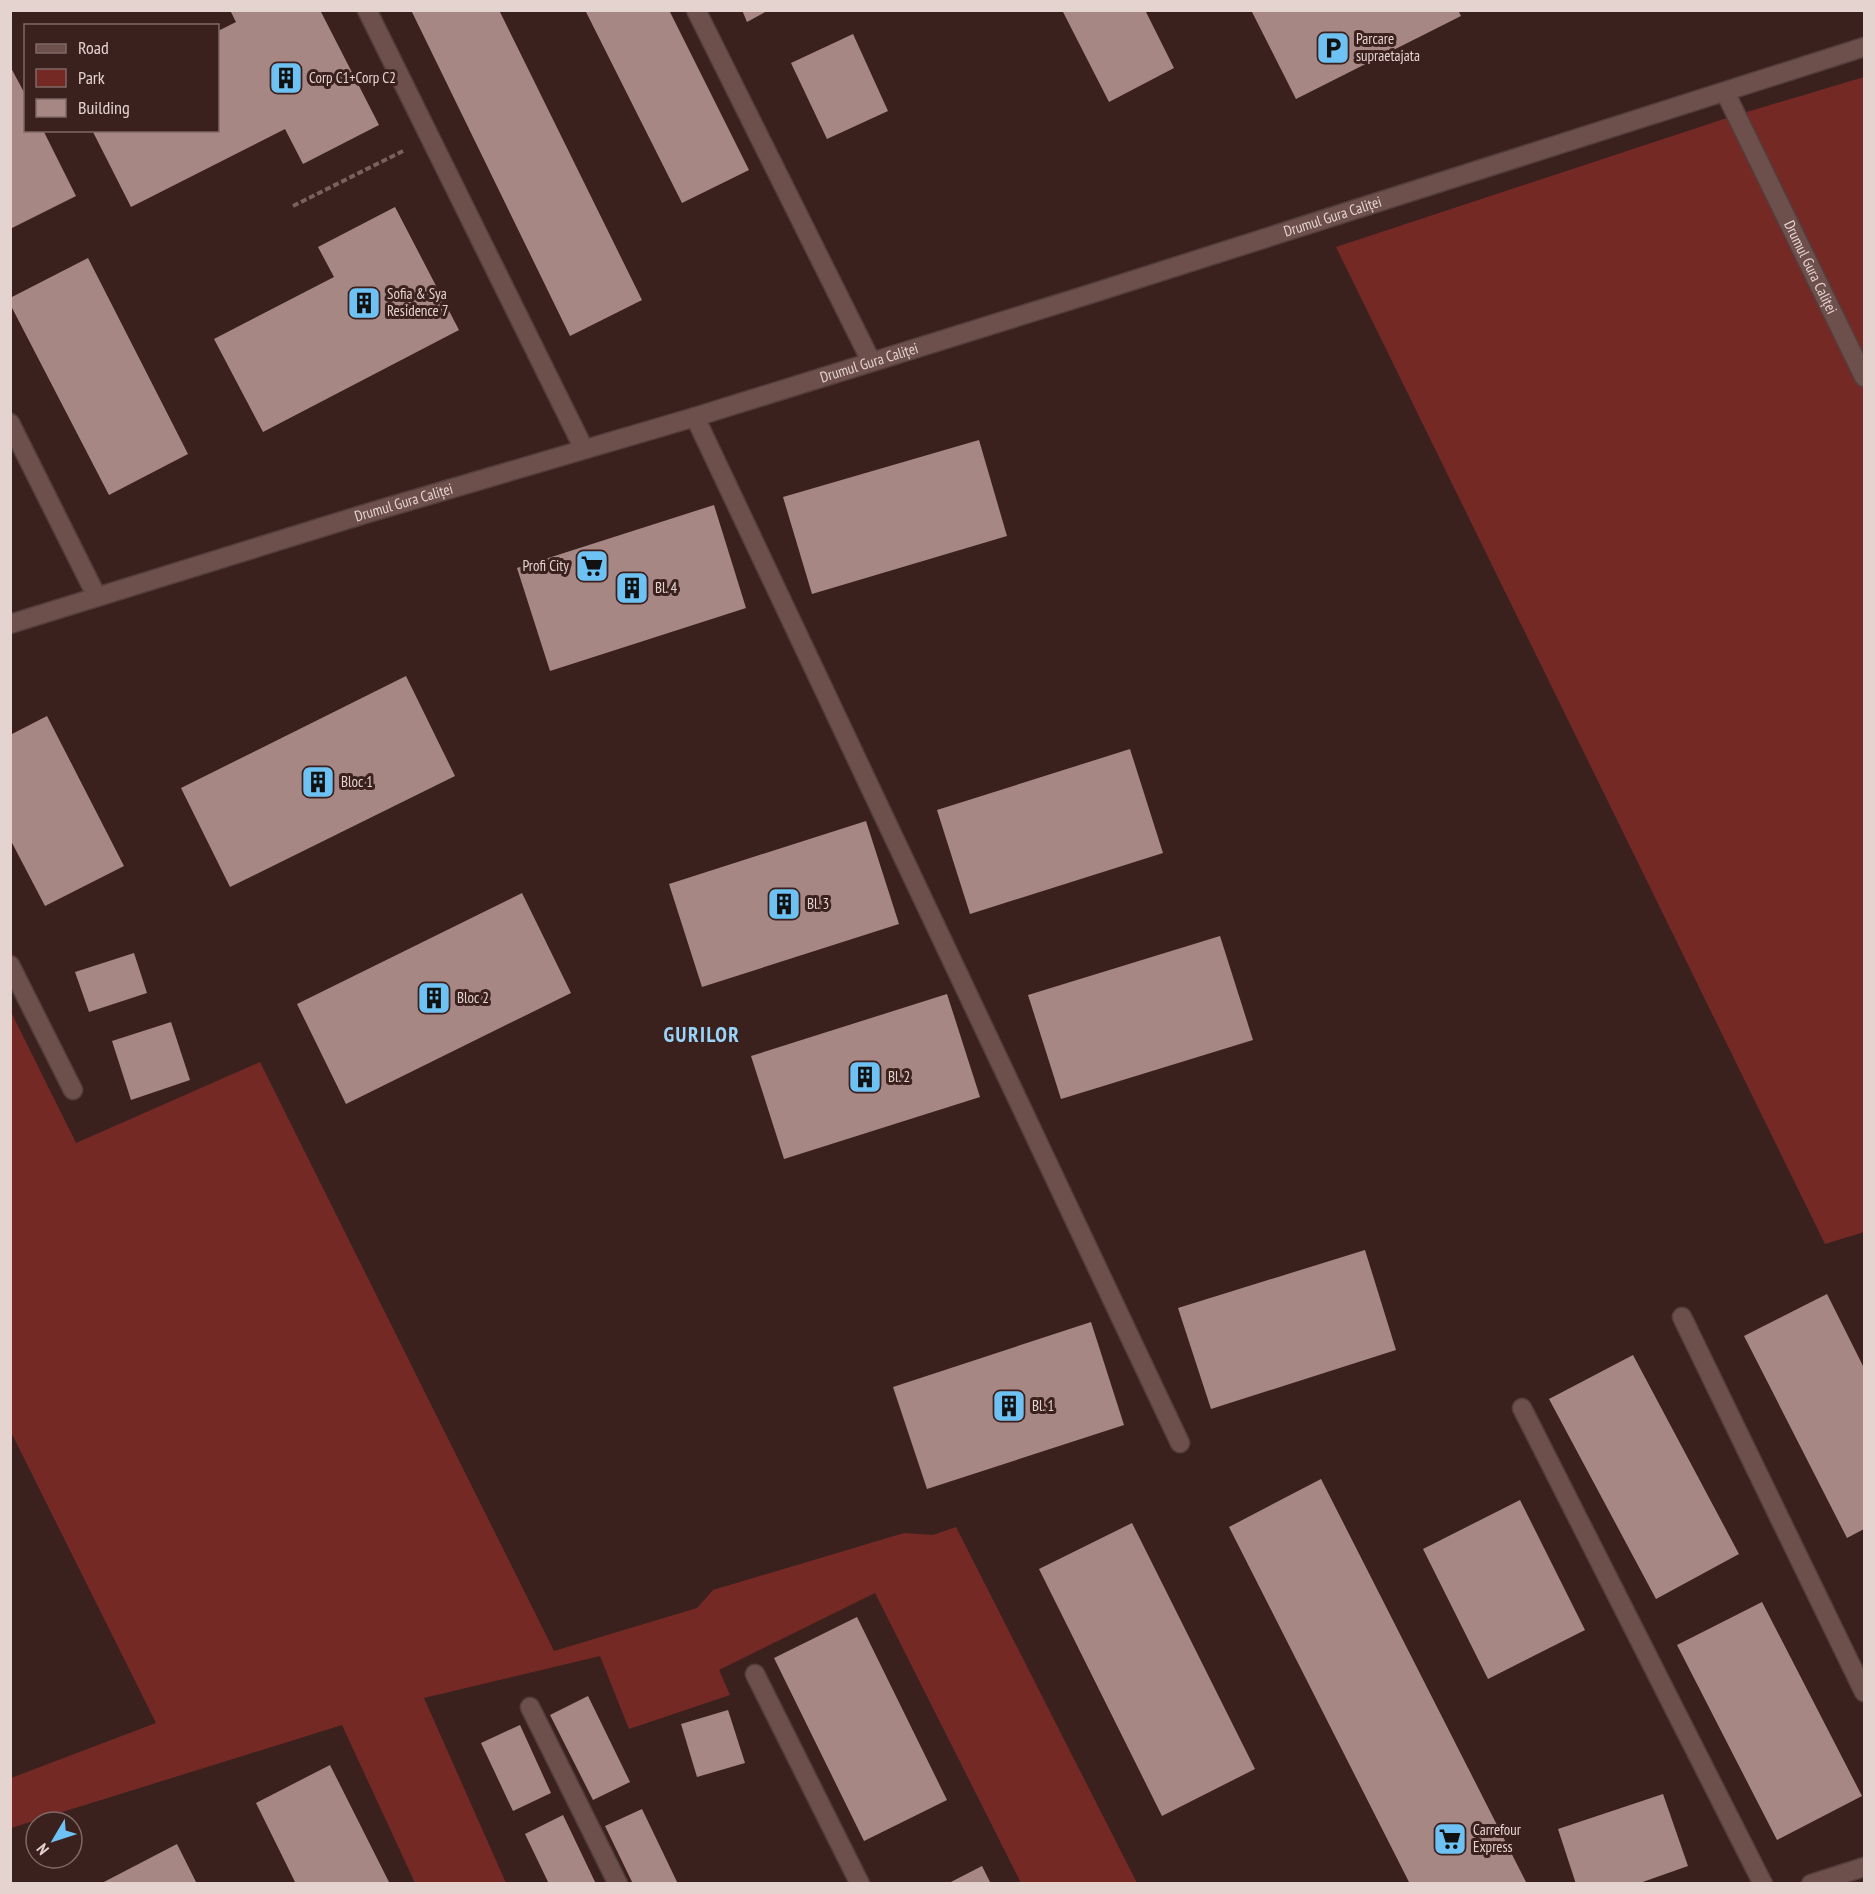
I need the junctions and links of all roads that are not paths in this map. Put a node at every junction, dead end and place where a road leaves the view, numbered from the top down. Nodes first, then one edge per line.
1 (367, 10) edge
2 (696, 10) edge
3 (1864, 47) edge
4 (1725, 92) junction
5 (871, 361) junction
6 (1864, 377) edge
7 (695, 417) junction
8 (10, 423) edge
9 (584, 449) junction
10 (97, 597) junction
11 (10, 624) edge
12 (10, 965) edge
13 (73, 1090) dead end
14 (1682, 1317) dead end
15 (1522, 1408) dead end
16 (1180, 1443) dead end
17 (755, 1674) dead end
18 (1864, 1692) edge
19 (530, 1707) dead end
20 (1864, 1867) edge
21 (618, 1884) edge
22 (860, 1884) edge
23 (1762, 1884) edge
24 (1811, 1884) edge

1 - 9 street
2 - 5 street
3 - 4 street, Drumul Gura Caliței
4 - 5 street, Drumul Gura Caliței
4 - 6 street, Drumul Gura Caliței
5 - 7 street, Drumul Gura Caliței
7 - 9 street, Drumul Gura Caliței
7 - 16 street
8 - 10 street
9 - 10 street, Drumul Gura Caliței
10 - 11 street, Drumul Gura Caliței
12 - 13 street
14 - 18 street
15 - 23 street
17 - 22 street
19 - 21 street
20 - 24 street

